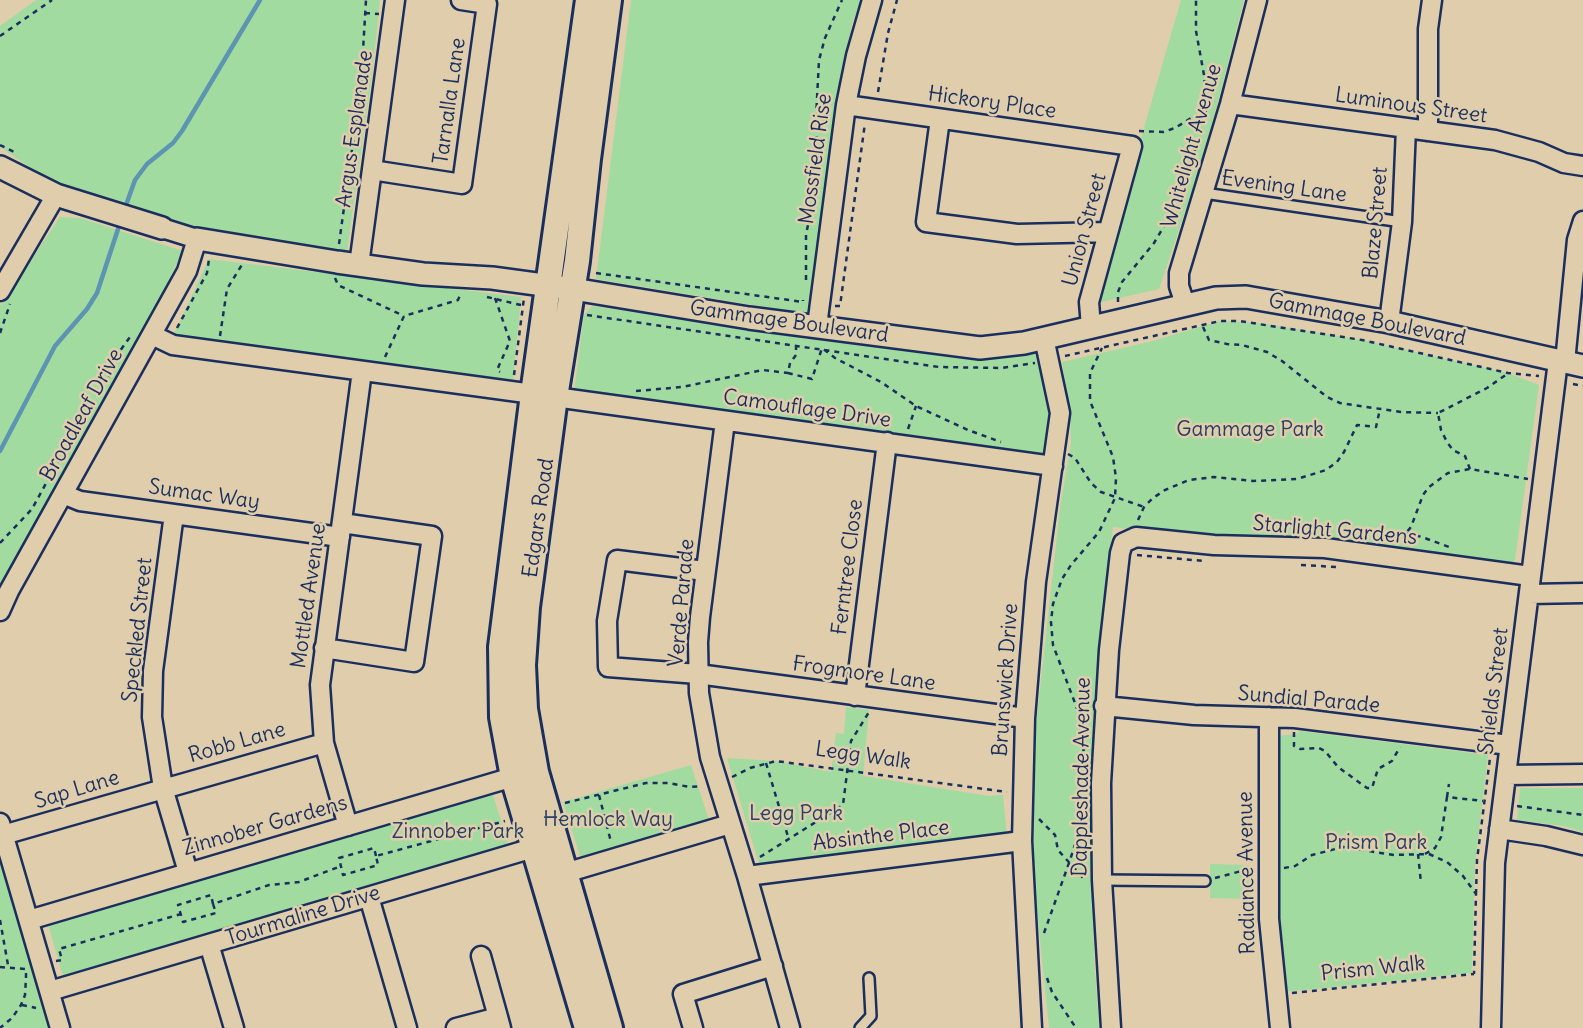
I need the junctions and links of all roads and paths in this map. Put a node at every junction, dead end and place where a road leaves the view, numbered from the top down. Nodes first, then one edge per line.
1 (52, 0) edge
2 (366, 0) edge
3 (395, 0) edge
4 (461, 0) edge
5 (588, 0) edge
6 (609, 0) edge
7 (842, 0) edge
8 (872, 0) edge
9 (897, 0) edge
10 (1196, 0) edge
11 (1256, 0) edge
12 (1432, 0) edge
13 (0, 36) edge
14 (1230, 104) junction
15 (846, 105) junction
16 (867, 109) junction
17 (1205, 116) junction
18 (816, 118) dead end
19 (940, 119) junction
20 (1406, 128) junction
21 (1428, 131) junction
22 (1134, 138) junction
23 (0, 145) edge
24 (19, 155) dead end
25 (1583, 166) edge
26 (0, 167) edge
27 (372, 170) junction
28 (1204, 193) junction
29 (56, 195) junction
30 (1583, 221) edge
31 (1402, 222) junction
32 (162, 228) joint
33 (1108, 232) junction
34 (197, 239) junction
35 (209, 258) dead end
36 (243, 263) dead end
37 (359, 265) junction
38 (336, 269) junction
39 (548, 285) junction
40 (573, 289) junction
41 (0, 291) edge
42 (495, 298) dead end
43 (820, 304) junction
44 (1185, 304) junction
45 (523, 306) dead end
46 (584, 315) dead end
47 (404, 316) dead end
48 (1122, 320) junction
49 (1389, 322) junction
50 (1202, 326) junction
51 (1091, 327) junction
52 (804, 332) junction
53 (174, 334) dead end
54 (152, 335) junction
55 (209, 335) dead end
56 (129, 339) dead end
57 (1127, 342) junction
58 (822, 348) junction
59 (1102, 348) junction
60 (384, 358) dead end
61 (1042, 358) junction
62 (392, 359) dead end
63 (1565, 367) edge
64 (362, 371) junction
65 (788, 373) junction
66 (1508, 373) junction
67 (505, 376) dead end
68 (107, 383) dead end
69 (1583, 386) edge
70 (534, 391) junction
71 (632, 391) dead end
72 (916, 406) junction
73 (1380, 409) junction
74 (1438, 413) junction
75 (725, 421) junction
76 (78, 436) dead end
77 (887, 442) junction
78 (1004, 442) dead end
79 (905, 445) junction
80 (1054, 459) junction
81 (1471, 469) dead end
82 (63, 494) junction
83 (1115, 498) junction
84 (1144, 507) junction
85 (174, 514) junction
86 (341, 530) junction
87 (1136, 537) junction
88 (0, 543) edge
89 (705, 571) junction
90 (1530, 576) junction
91 (1583, 593) edge
92 (1529, 594) junction
93 (0, 611) edge
94 (324, 648) junction
95 (698, 674) junction
96 (864, 698) junction
97 (1104, 706) junction
98 (1269, 717) junction
99 (1025, 718) junction
100 (1294, 718) junction
101 (1408, 732) junction
102 (324, 743) junction
103 (1509, 745) junction
104 (766, 763) junction
105 (1085, 766) dead end
106 (847, 770) junction
107 (1583, 774) edge
108 (1506, 775) junction
109 (513, 777) junction
110 (717, 782) junction
111 (1449, 784) dead end
112 (163, 788) junction
113 (1007, 792) dead end
114 (599, 795) junction
115 (1447, 797) junction
116 (1084, 800) dead end
117 (1493, 803) junction
118 (535, 813) junction
119 (1583, 816) edge
120 (1021, 819) junction
121 (730, 824) junction
122 (348, 826) junction
123 (2, 829) edge
124 (1499, 830) junction
125 (789, 840) junction
126 (1022, 841) junction
127 (544, 844) junction
128 (1583, 845) edge
129 (1418, 854) junction
130 (1425, 854) junction
131 (376, 856) junction
132 (615, 858) junction
133 (1069, 863) junction
134 (341, 866) junction
135 (1267, 869) junction
136 (188, 873) junction
137 (754, 876) junction
138 (554, 877) junction
139 (1102, 880) junction
140 (1205, 881) joint
141 (1421, 883) dead end
142 (369, 897) junction
143 (214, 904) junction
144 (181, 914) junction
145 (0, 920) edge
146 (29, 920) junction
147 (1044, 936) dead end
148 (209, 944) junction
149 (64, 948) dead end
150 (481, 956) dead end
151 (9, 966) junction
152 (773, 966) junction
153 (0, 967) edge
154 (1045, 971) dead end
155 (869, 978) dead end
156 (50, 991) junction
157 (1275, 996) junction
158 (500, 1022) edge
159 (0, 1028) edge
160 (60, 1028) edge
161 (233, 1028) edge
162 (407, 1028) edge
163 (456, 1028) edge
164 (587, 1028) edge
165 (610, 1028) edge
166 (693, 1028) edge
167 (790, 1028) edge
168 (860, 1028) edge
169 (1032, 1028) edge
170 (1076, 1028) edge
171 (1111, 1028) edge
172 (1280, 1028) edge
173 (1491, 1028) edge

1 - 13 path
2 - 38 path
3 - 27 street, Argus Esplanade
4 - 27 street, Tarnalla Lane
5 - 39 main road, Edgars Road
6 - 40 main road, Edgars Road
7 - 18 path
8 - 15 street, Mossfield Rise
9 - 16 path
10 - 17 path
11 - 14 street, Whitelight Avenue
12 - 21 street
14 - 20 street, Luminous Street
14 - 28 street, Whitelight Avenue
15 - 16 street, Hickory Place
15 - 43 street, Mossfield Rise
16 - 19 street, Hickory Place
16 - 43 path
17 - 22 path
17 - 48 path
19 - 22 street, Hickory Place
19 - 33 street
20 - 21 street, Luminous Street
20 - 31 street, Blaze Street
21 - 25 street, Luminous Street
22 - 33 street, Union Street
23 - 24 path
26 - 29 street, Gammage Boulevard
27 - 37 street, Argus Esplanade
28 - 31 lane, Evening Lane
28 - 44 street, Whitelight Avenue
29 - 32 street, Gammage Boulevard
29 - 41 street
30 - 63 street, Shields Street
31 - 49 street, Blaze Street
32 - 34 street, Gammage Boulevard
33 - 51 street, Union Street
34 - 38 street, Gammage Boulevard
34 - 54 street, Broadleaf Drive
35 - 53 path
36 - 55 path
37 - 38 street, Gammage Boulevard
37 - 39 street, Gammage Boulevard
38 - 47 path
39 - 40 street, Gammage Boulevard
39 - 70 main road, Edgars Road
40 - 52 street, Gammage Boulevard
40 - 70 main road, Edgars Road
42 - 67 path
43 - 52 street, Mossfield Rise
43 - 52 path
44 - 48 street, Gammage Boulevard
44 - 49 street, Gammage Boulevard
45 - 70 path
46 - 52 path
48 - 51 street, Gammage Boulevard
48 - 57 path
49 - 63 street, Gammage Boulevard
50 - 57 path
50 - 66 path
50 - 73 path
51 - 61 street, Gammage Boulevard
52 - 58 path
52 - 61 street, Gammage Boulevard
52 - 65 path
54 - 64 street, Camouflage Drive
54 - 82 street, Broadleaf Drive
56 - 68 path
57 - 59 path
58 - 61 path
58 - 65 path
58 - 72 path
59 - 61 path
59 - 83 path
60 - 62 path
61 - 80 street, Brunswick Drive
63 - 66 path
63 - 69 path
63 - 90 street, Shields Street
64 - 70 street, Camouflage Drive
64 - 86 street, Mottled Avenue
65 - 71 path
66 - 74 path
70 - 75 street, Camouflage Drive
70 - 109 main road, Edgars Road
70 - 118 main road, Edgars Road
72 - 78 path
72 - 79 path
73 - 74 path
73 - 84 path
74 - 81 path
75 - 77 street, Camouflage Drive
75 - 89 street, Verde Parade
76 - 88 path
77 - 79 street, Camouflage Drive
77 - 96 street, Ferntree Close
79 - 80 street, Camouflage Drive
80 - 83 path
80 - 99 street, Brunswick Drive
82 - 85 street, Sumac Way
82 - 93 street, Broadleaf Drive
83 - 84 path
83 - 105 path
84 - 87 path
85 - 86 street, Sumac Way
85 - 112 street, Speckled Street
86 - 94 street, Mottled Avenue
86 - 94 street, Sumac Way
87 - 90 street, Starlight Gardens
87 - 97 street, Dappleshade Avenue
89 - 95 street, Verde Parade
89 - 95 street, Frogmore Lane
90 - 92 street, Shields Street
91 - 92 street
92 - 103 street, Shields Street
94 - 102 street, Mottled Avenue
95 - 96 street, Frogmore Lane
95 - 110 street, Verde Parade
96 - 99 street, Frogmore Lane
96 - 106 path
97 - 98 street, Sundial Parade
97 - 139 street, Dappleshade Avenue
98 - 100 street, Sundial Parade
98 - 135 street, Radiance Avenue
99 - 120 street, Brunswick Drive
100 - 101 street, Sundial Parade
100 - 101 path
101 - 103 street, Sundial Parade
102 - 112 street, Robb Lane
102 - 122 street, Mottled Avenue
103 - 108 street, Shields Street
104 - 106 path, Legg Walk
104 - 110 path, Legg Walk
104 - 125 path
106 - 113 path, Legg Walk
106 - 125 path
107 - 108 street
108 - 117 street, Shields Street
109 - 118 main road, Edgars Road
109 - 122 street, Zinnober Gardens
110 - 114 path, Legg Walk
110 - 121 street, Verde Parade
111 - 115 path
112 - 123 street, Sap Lane
112 - 136 street, Speckled Street
114 - 118 path, Legg Walk
114 - 132 path
115 - 117 path
115 - 130 path
116 - 133 path
117 - 119 path
117 - 124 street, Shields Street
118 - 127 main road, Edgars Road
118 - 131 path, Legg Walk
120 - 126 street, Brunswick Drive
120 - 133 path
121 - 132 street
121 - 137 street, Verde Parade
122 - 136 street, Zinnober Gardens
123 - 146 street
124 - 128 street
124 - 173 street, Shields Street
125 - 137 path
126 - 137 street, Absinthe Place
126 - 169 street, Brunswick Drive
127 - 138 main road, Edgars Road
127 - 142 street, Tourmaline Drive
129 - 130 path
129 - 135 path
129 - 141 path
130 - 157 path, Prism Walk
131 - 134 path
131 - 134 path
132 - 138 street
133 - 139 path
133 - 147 path
134 - 143 path
135 - 140 path
135 - 157 street, Radiance Avenue
136 - 146 street, Zinnober Gardens
137 - 152 street, Verde Parade
138 - 164 main road, Edgars Road
138 - 165 main road, Edgars Road
139 - 140 lane
139 - 171 street, Dappleshade Avenue
142 - 148 street, Tourmaline Drive
142 - 162 street
143 - 144 path
143 - 144 path
144 - 149 path
145 - 151 path
146 - 156 street
148 - 156 street, Tourmaline Drive
148 - 161 street
150 - 158 street
151 - 153 path
151 - 159 path
152 - 166 street
152 - 167 street, Verde Parade
154 - 170 path
155 - 168 lane
156 - 160 street
157 - 172 street, Radiance Avenue
158 - 163 street

